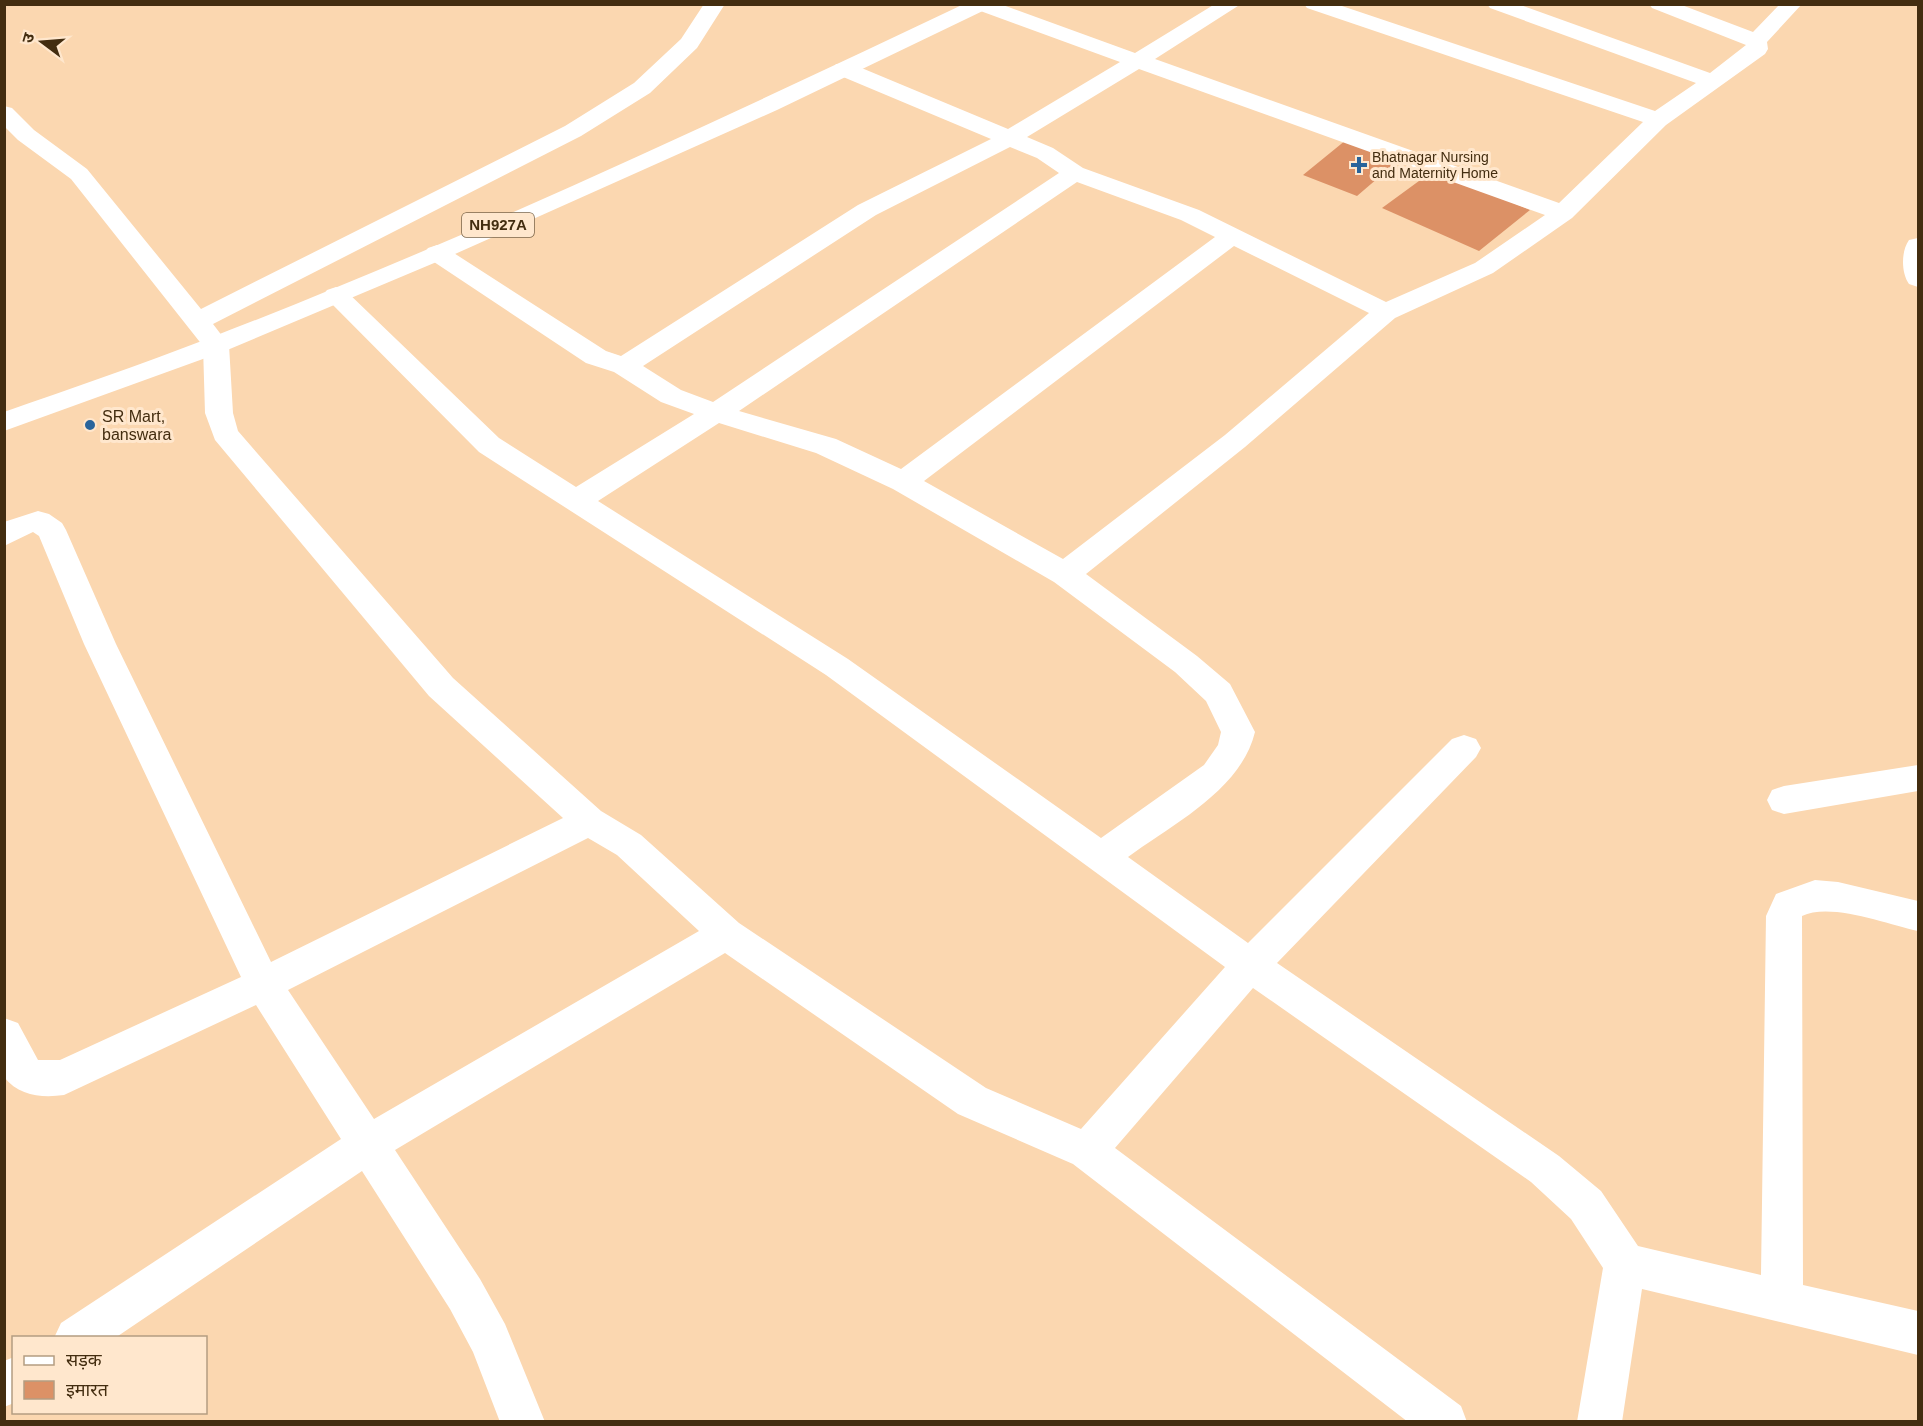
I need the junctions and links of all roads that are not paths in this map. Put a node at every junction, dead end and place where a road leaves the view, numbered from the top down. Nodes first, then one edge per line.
1 (715, 4) edge
2 (1231, 4) edge
3 (1314, 4) edge
4 (1497, 4) edge
5 (1659, 4) edge
6 (1792, 4) edge
7 (982, 5) edge
8 (1756, 40) junction
9 (1137, 61) junction
10 (844, 69) junction
11 (1712, 81) junction
12 (1658, 120) junction
13 (12, 129) edge
14 (1008, 139) junction
15 (1075, 172) junction
16 (1563, 213) junction
17 (1232, 236) junction
18 (1918, 245) edge
19 (437, 253) junction
20 (1918, 279) edge
21 (336, 295) junction
22 (1386, 312) junction
23 (207, 333) junction
24 (624, 366) junction
25 (716, 413) junction
26 (4, 422) edge
27 (903, 482) junction
28 (576, 501) junction
29 (4, 536) edge
30 (1065, 574) junction
31 (1464, 748) dead end
32 (1918, 778) edge
33 (1784, 800) dead end
34 (589, 821) junction
35 (1101, 857) junction
36 (1918, 916) edge
37 (726, 934) junction
38 (1251, 965) junction
39 (263, 984) junction
40 (4, 1035) edge
41 (367, 1145) junction
42 (1087, 1151) junction
43 (1625, 1264) junction
44 (1782, 1298) junction
45 (1918, 1332) edge
46 (79, 1336) edge
47 (523, 1422) edge
48 (1445, 1422) edge
49 (1599, 1422) edge

1 - 23 main road
2 - 9 main road
3 - 12 main road
4 - 11 main road
5 - 8 main road
6 - 8 main road
7 - 9 main road
7 - 10 main road, NH927A
8 - 11 main road
9 - 14 main road
9 - 16 main road
10 - 14 main road
10 - 19 main road, NH927A
11 - 12 main road
12 - 16 main road
13 - 23 main road
14 - 15 main road
14 - 24 main road
15 - 17 main road
15 - 25 main road
16 - 22 main road
17 - 22 main road
17 - 27 main road
18 - 20 main road
19 - 21 main road, NH927A
19 - 24 main road
21 - 23 main road, NH927A
21 - 28 main road
22 - 30 main road
23 - 26 main road, NH927A
23 - 34 main road
24 - 25 main road
25 - 27 main road
25 - 28 main road
27 - 30 main road
28 - 35 main road
29 - 39 main road
30 - 35 main road
31 - 38 main road
32 - 33 main road
34 - 37 main road
34 - 39 main road
35 - 38 main road
36 - 44 main road
37 - 41 main road
37 - 42 main road
38 - 42 main road
38 - 43 main road
39 - 40 main road
39 - 41 main road
41 - 46 main road
41 - 47 main road
42 - 48 main road
43 - 44 main road
43 - 49 main road
44 - 45 main road

